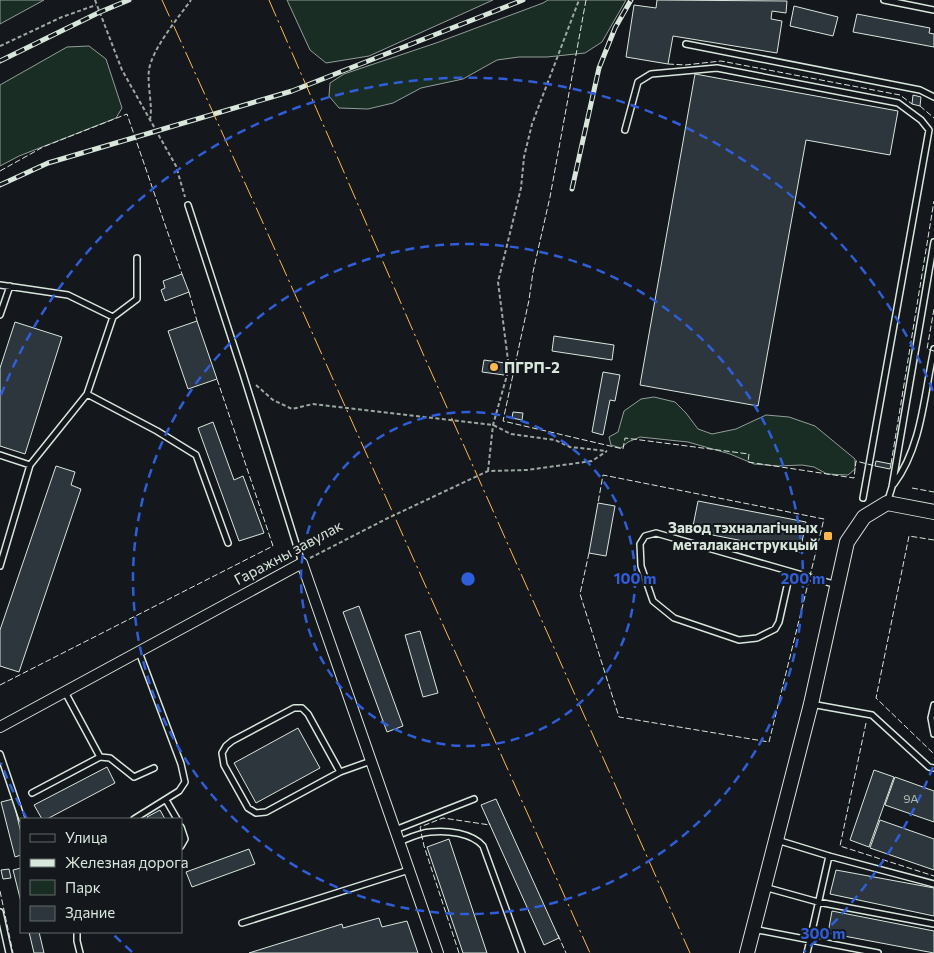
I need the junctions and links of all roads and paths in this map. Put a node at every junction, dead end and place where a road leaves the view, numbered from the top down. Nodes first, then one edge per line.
1 (95, 0) edge
2 (191, 0) edge
3 (579, 0) edge
4 (884, 0) edge
5 (903, 2) edge
6 (97, 4) junction
7 (934, 10) edge
8 (686, 44) dead end
9 (0, 46) edge
10 (934, 97) edge
11 (150, 120) junction
12 (625, 130) dead end
13 (188, 206) joint
14 (934, 242) edge
15 (137, 258) dead end
16 (0, 285) edge
17 (10, 286) junction
18 (0, 314) edge
19 (113, 317) junction
20 (934, 349) edge
21 (243, 374) junction
22 (88, 394) junction
23 (493, 425) junction
24 (0, 455) edge
25 (30, 465) junction
26 (488, 471) junction
27 (892, 487) junction
28 (863, 498) dead end
29 (887, 503) junction
30 (934, 512) edge
31 (228, 543) dead end
32 (302, 563) junction
33 (0, 566) edge
34 (790, 573) junction
35 (837, 586) junction
36 (138, 652) junction
37 (65, 692) junction
38 (811, 704) junction
39 (934, 705) edge
40 (0, 727) edge
41 (934, 734) edge
42 (0, 754) edge
43 (100, 757) junction
44 (371, 760) junction
45 (154, 768) dead end
46 (934, 768) edge
47 (340, 772) junction
48 (32, 793) dead end
49 (474, 798) dead end
50 (166, 800) junction
51 (22, 818) edge
52 (136, 818) edge
53 (176, 818) edge
54 (395, 830) junction
55 (182, 831) edge
56 (777, 840) junction
57 (399, 842) junction
58 (182, 844) edge
59 (830, 856) junction
60 (409, 870) junction
61 (934, 884) edge
62 (764, 887) junction
63 (818, 902) junction
64 (0, 912) edge
65 (242, 923) dead end
66 (934, 924) edge
67 (753, 929) junction
68 (78, 933) edge
69 (810, 941) junction
70 (9, 953) edge
71 (80, 953) edge
72 (438, 953) edge
73 (522, 953) edge
74 (747, 953) edge
75 (807, 953) edge
76 (878, 953) edge

1 - 6 path
2 - 11 path
3 - 23 path
4 - 5 lane
5 - 7 lane
6 - 9 path
6 - 11 path
8 - 10 lane
11 - 13 path
12 - 28 lane
13 - 21 lane
14 - 27 lane
15 - 19 lane
16 - 17 lane
17 - 18 lane
17 - 19 lane
19 - 22 lane
20 - 27 lane
21 - 23 path
21 - 32 lane
22 - 25 lane
22 - 31 lane
23 - 26 path
23 - 26 path, Гаражны завулак
24 - 25 lane
25 - 33 lane
26 - 32 path, Гаражны завулак
27 - 29 lane
29 - 30 street
29 - 35 street
32 - 36 street, Гаражны завулак
32 - 44 street
34 - 34 lane
34 - 35 lane
35 - 38 street
36 - 37 street, Гаражны завулак
36 - 50 lane
37 - 40 street, Гаражны завулак
37 - 43 lane
38 - 46 lane
38 - 56 street
39 - 41 lane
42 - 51 lane
43 - 45 lane
43 - 48 lane
44 - 47 lane
44 - 54 street
47 - 47 lane
49 - 54 lane
50 - 52 lane
50 - 53 lane
54 - 57 street
55 - 58 lane
56 - 59 lane
56 - 62 street
57 - 60 street
57 - 73 lane
59 - 61 lane
59 - 63 lane
60 - 65 lane
60 - 72 street
62 - 63 lane
62 - 67 street
63 - 66 lane
63 - 69 lane
64 - 70 lane
67 - 69 lane
67 - 74 street
68 - 71 lane
69 - 75 lane
69 - 76 lane

